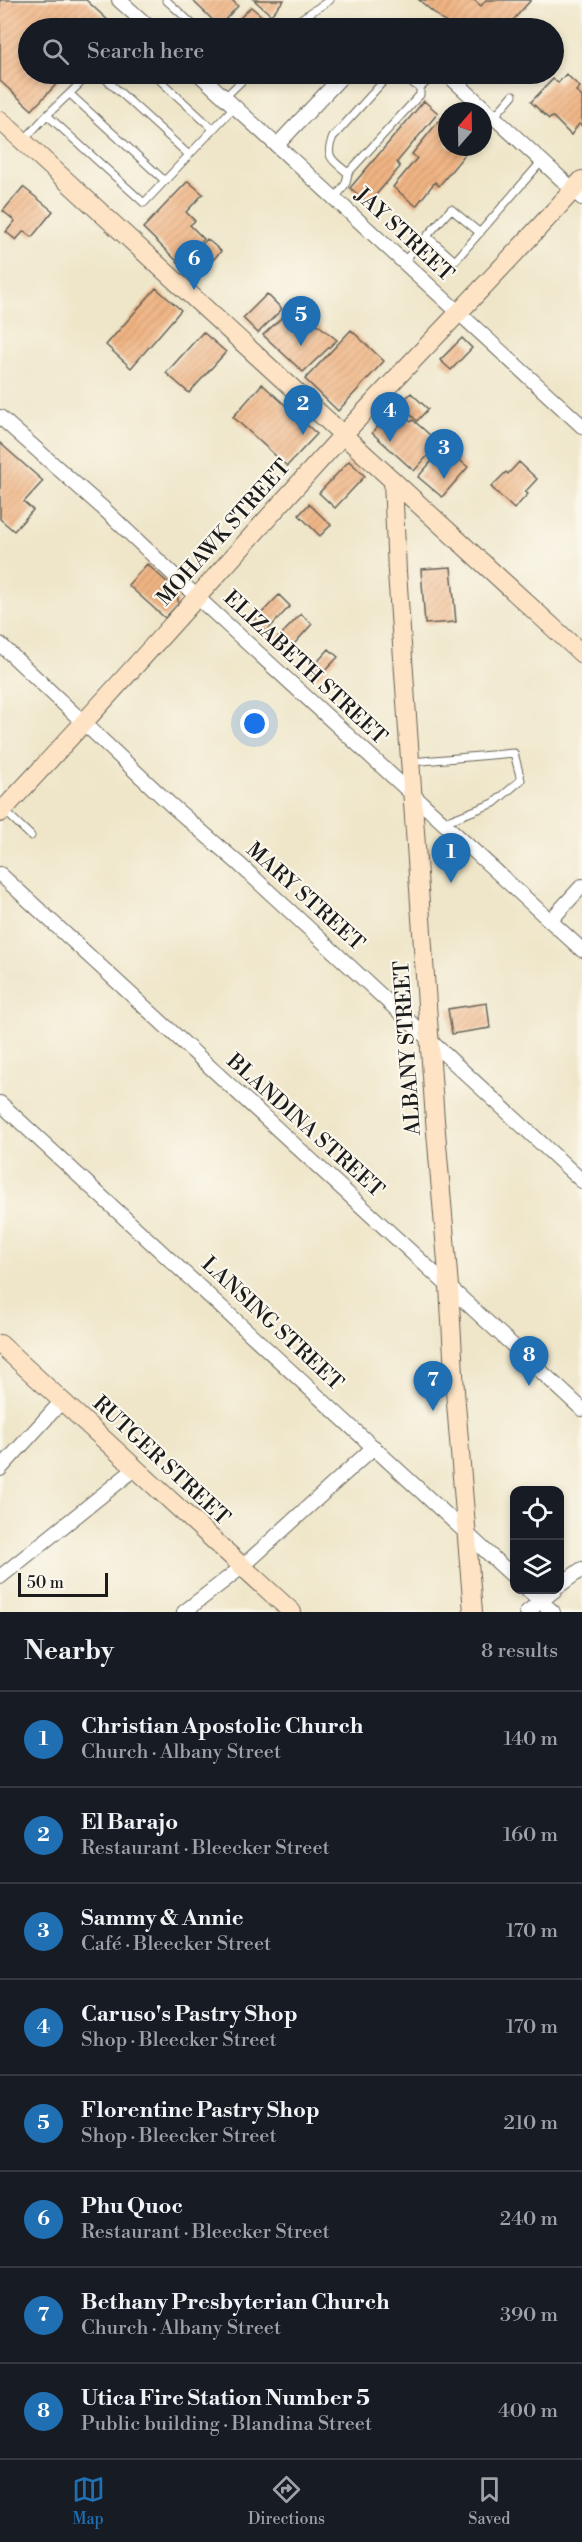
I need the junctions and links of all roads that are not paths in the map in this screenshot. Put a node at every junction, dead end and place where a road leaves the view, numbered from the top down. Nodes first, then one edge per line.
1 (119, 0) edge
2 (166, 0) edge
3 (330, 0) edge
4 (139, 18) edge
5 (186, 18) edge
6 (302, 18) edge
7 (80, 84) edge
8 (111, 84) edge
9 (164, 84) edge
10 (210, 84) edge
11 (242, 84) edge
12 (335, 84) edge
13 (381, 84) edge
14 (413, 84) edge
15 (424, 84) edge
16 (458, 84) edge
17 (420, 88) junction
18 (69, 94) junction
19 (513, 94) dead end
20 (230, 102) junction
21 (47, 115) junction
22 (494, 117) junction
23 (0, 120) edge
24 (213, 129) junction
25 (23, 141) junction
26 (277, 145) junction
27 (189, 155) junction
28 (542, 161) junction
29 (348, 173) junction
30 (165, 181) junction
31 (579, 190) edge
32 (335, 199) junction
33 (480, 233) junction
34 (427, 236) junction
35 (403, 262) junction
36 (459, 314) junction
37 (0, 417) edge
38 (582, 426) edge
39 (344, 434) junction
40 (393, 481) junction
41 (197, 597) junction
42 (0, 644) edge
43 (582, 654) edge
44 (85, 723) junction
45 (411, 762) junction
46 (413, 796) junction
47 (1, 811) edge
48 (442, 823) junction
49 (31, 836) dead end
50 (0, 874) edge
51 (582, 886) edge
52 (550, 921) junction
53 (582, 950) edge
54 (430, 1039) junction
55 (0, 1103) edge
56 (582, 1181) edge
57 (449, 1286) junction
58 (0, 1344) edge
59 (62, 1401) junction
60 (582, 1408) edge
61 (374, 1447) junction
62 (136, 1468) junction
63 (0, 1469) edge
64 (468, 1534) junction
65 (242, 1567) junction
66 (582, 1569) edge
67 (510, 1573) edge
68 (0, 1577) edge
69 (564, 1583) edge
70 (533, 1594) edge
71 (550, 1594) edge
72 (541, 1601) junction
73 (184, 1612) edge
74 (292, 1612) edge
75 (473, 1612) edge
76 (527, 1612) edge
77 (553, 1612) edge

1 - 4 street
2 - 5 lane
3 - 6 lane
7 - 18 lane
8 - 27 lane
9 - 24 lane
10 - 20 street, JAY STREET
11 - 20 lane
12 - 26 street
13 - 29 lane
14 - 17 lane
15 - 17 lane
16 - 22 street
17 - 29 lane
18 - 21 lane
18 - 30 lane
19 - 22 lane
20 - 24 lane
20 - 26 street, JAY STREET
21 - 25 lane
21 - 30 lane
22 - 28 street
23 - 25 street
24 - 27 lane
25 - 39 street
26 - 32 street, JAY STREET
27 - 30 lane
28 - 31 street
28 - 33 lane
29 - 32 lane
31 - 36 street, MOHAWK STREET
32 - 35 street, JAY STREET
33 - 34 lane
33 - 34 lane
34 - 35 lane
35 - 36 street, JAY STREET
36 - 38 street, JAY STREET
36 - 39 street, MOHAWK STREET
37 - 41 street, ELIZABETH STREET
39 - 40 street
39 - 41 street, MOHAWK STREET
40 - 43 street
40 - 45 street, ALBANY STREET
41 - 44 street, MOHAWK STREET
41 - 46 street, ELIZABETH STREET
42 - 44 street, MARY STREET
44 - 47 street, MOHAWK STREET
44 - 54 street, MARY STREET
45 - 46 street, ALBANY STREET
45 - 48 lane
46 - 48 street, ELIZABETH STREET
46 - 54 street, ALBANY STREET
47 - 49 lane
48 - 52 street, ELIZABETH STREET
50 - 57 street, BLANDINA STREET
51 - 52 street
52 - 53 street, ELIZABETH STREET
54 - 56 street, MARY STREET
54 - 57 street, ALBANY STREET
55 - 61 street, LANSING STREET
57 - 60 street, BLANDINA STREET
57 - 64 street, ALBANY STREET
58 - 59 street, RUTGER STREET
59 - 62 street, RUTGER STREET
59 - 63 street
61 - 64 street, LANSING STREET
61 - 65 street
62 - 65 street, RUTGER STREET
62 - 68 street
64 - 67 street, LANSING STREET
64 - 75 street, ALBANY STREET
65 - 73 street
65 - 74 street, RUTGER STREET
66 - 69 street
70 - 72 street
71 - 72 street
72 - 76 street
72 - 77 street

